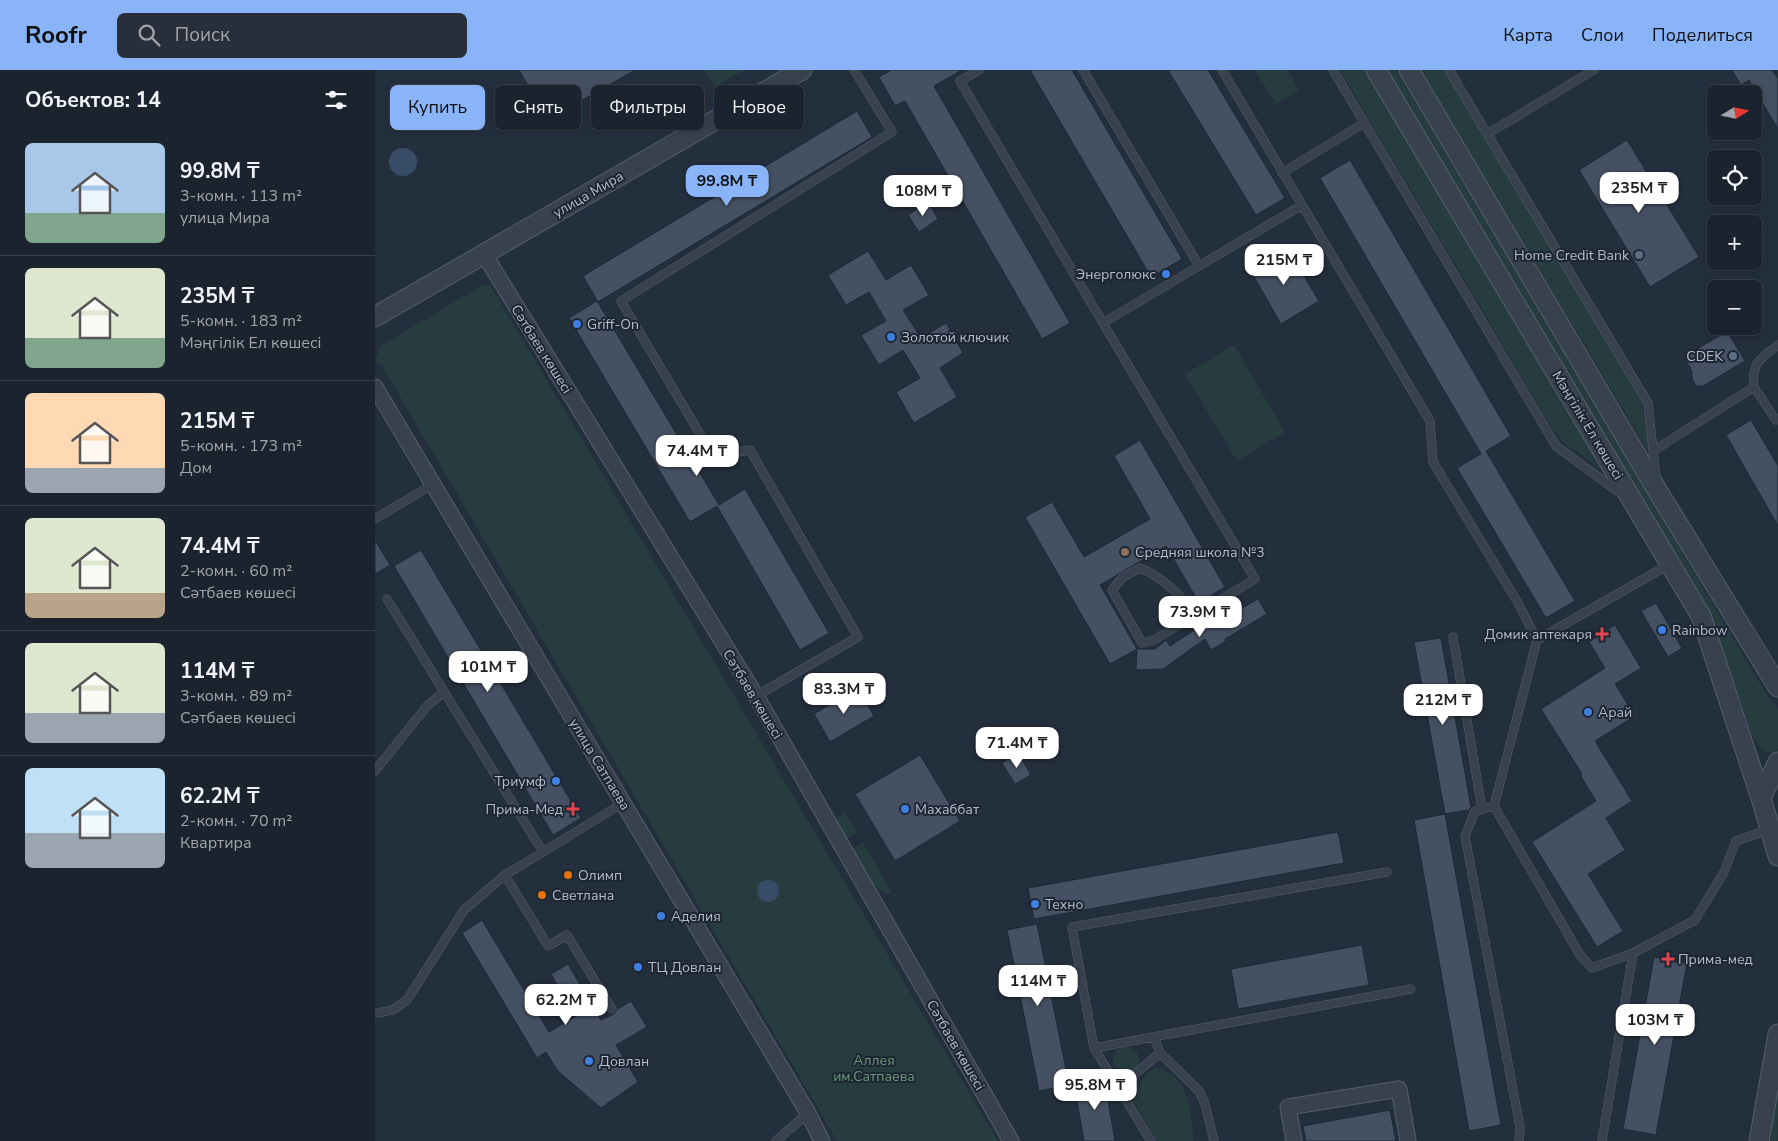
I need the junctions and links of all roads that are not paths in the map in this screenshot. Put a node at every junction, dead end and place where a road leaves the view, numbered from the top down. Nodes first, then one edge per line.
1 (802, 70) edge
2 (854, 70) edge
3 (979, 70) edge
4 (1083, 70) edge
5 (1222, 70) edge
6 (1333, 70) edge
7 (1376, 70) edge
8 (1409, 70) edge
9 (1449, 70) edge
10 (1594, 70) edge
11 (1364, 124) junction
12 (1487, 134) junction
13 (1283, 173) junction
14 (1302, 205) junction
15 (484, 254) junction
16 (1199, 266) junction
17 (375, 317) edge
18 (1103, 323) junction
19 (1778, 346) edge
20 (1753, 386) junction
21 (375, 387) edge
22 (1778, 421) edge
23 (1653, 450) junction
24 (433, 484) junction
25 (1657, 490) junction
26 (1635, 504) junction
27 (375, 519) edge
28 (1670, 564) junction
29 (387, 599) dead end
30 (1196, 614) junction
31 (1453, 637) dead end
32 (1537, 640) junction
33 (1778, 687) edge
34 (445, 692) junction
35 (756, 696) junction
36 (1778, 762) edge
37 (375, 771) edge
38 (1761, 798) junction
39 (623, 803) junction
40 (1494, 806) junction
41 (1482, 809) junction
42 (1770, 829) junction
43 (543, 852) junction
44 (1778, 856) edge
45 (1387, 872) dead end
46 (505, 875) junction
47 (1633, 952) junction
48 (1411, 989) dead end
49 (612, 1009) dead end
50 (377, 1013) dead end
51 (1778, 1034) edge
52 (1154, 1037) junction
53 (1094, 1048) junction
54 (1160, 1053) junction
55 (1117, 1088) junction
56 (808, 1113) junction
57 (776, 1141) edge
58 (822, 1141) edge
59 (1011, 1141) edge
60 (1151, 1141) edge
61 (1214, 1141) edge
62 (1294, 1141) edge
63 (1408, 1141) edge
64 (1519, 1141) edge
65 (1602, 1141) edge
66 (1759, 1141) edge

1 - 15 street, улица Мира
2 - 35 lane
3 - 18 lane
4 - 16 lane
5 - 13 lane
6 - 11 lane
7 - 26 street, Мәңгілік Ел көшесі
8 - 25 street, Мәңгілік Ел көшесі
9 - 12 lane
10 - 12 lane
11 - 13 lane
11 - 26 lane
12 - 23 lane
13 - 14 lane
14 - 16 lane
14 - 32 lane
15 - 17 street, улица Мира
15 - 35 street, Сәтбаев көшесі
16 - 18 lane
18 - 30 lane
19 - 20 lane
20 - 22 lane
20 - 23 lane
21 - 24 street, улица Сатпаева
23 - 25 lane
24 - 27 lane
24 - 39 street, улица Сатпаева
25 - 33 street, Мәңгілік Ел көшесі
26 - 28 street, Мәңгілік Ел көшесі
28 - 32 lane
28 - 38 street, Мәңгілік Ел көшесі
29 - 34 lane
30 - 30 lane
31 - 41 lane
32 - 40 lane
34 - 37 lane
34 - 43 lane
35 - 59 street, Сәтбаев көшесі
36 - 38 street
38 - 42 street, Мәңгілік Ел көшесі
39 - 43 lane
39 - 56 street, улица Сатпаева
40 - 41 lane
40 - 47 lane
41 - 64 lane
42 - 44 street, Мәңгілік Ел көшесі
42 - 47 lane
43 - 46 lane
45 - 53 lane
46 - 49 lane
46 - 50 lane
47 - 65 lane
48 - 52 lane
51 - 66 street
52 - 53 lane
52 - 54 lane
53 - 55 lane
54 - 55 lane
54 - 61 lane
55 - 60 lane
56 - 57 lane
56 - 58 street, улица Сатпаева
62 - 63 street

